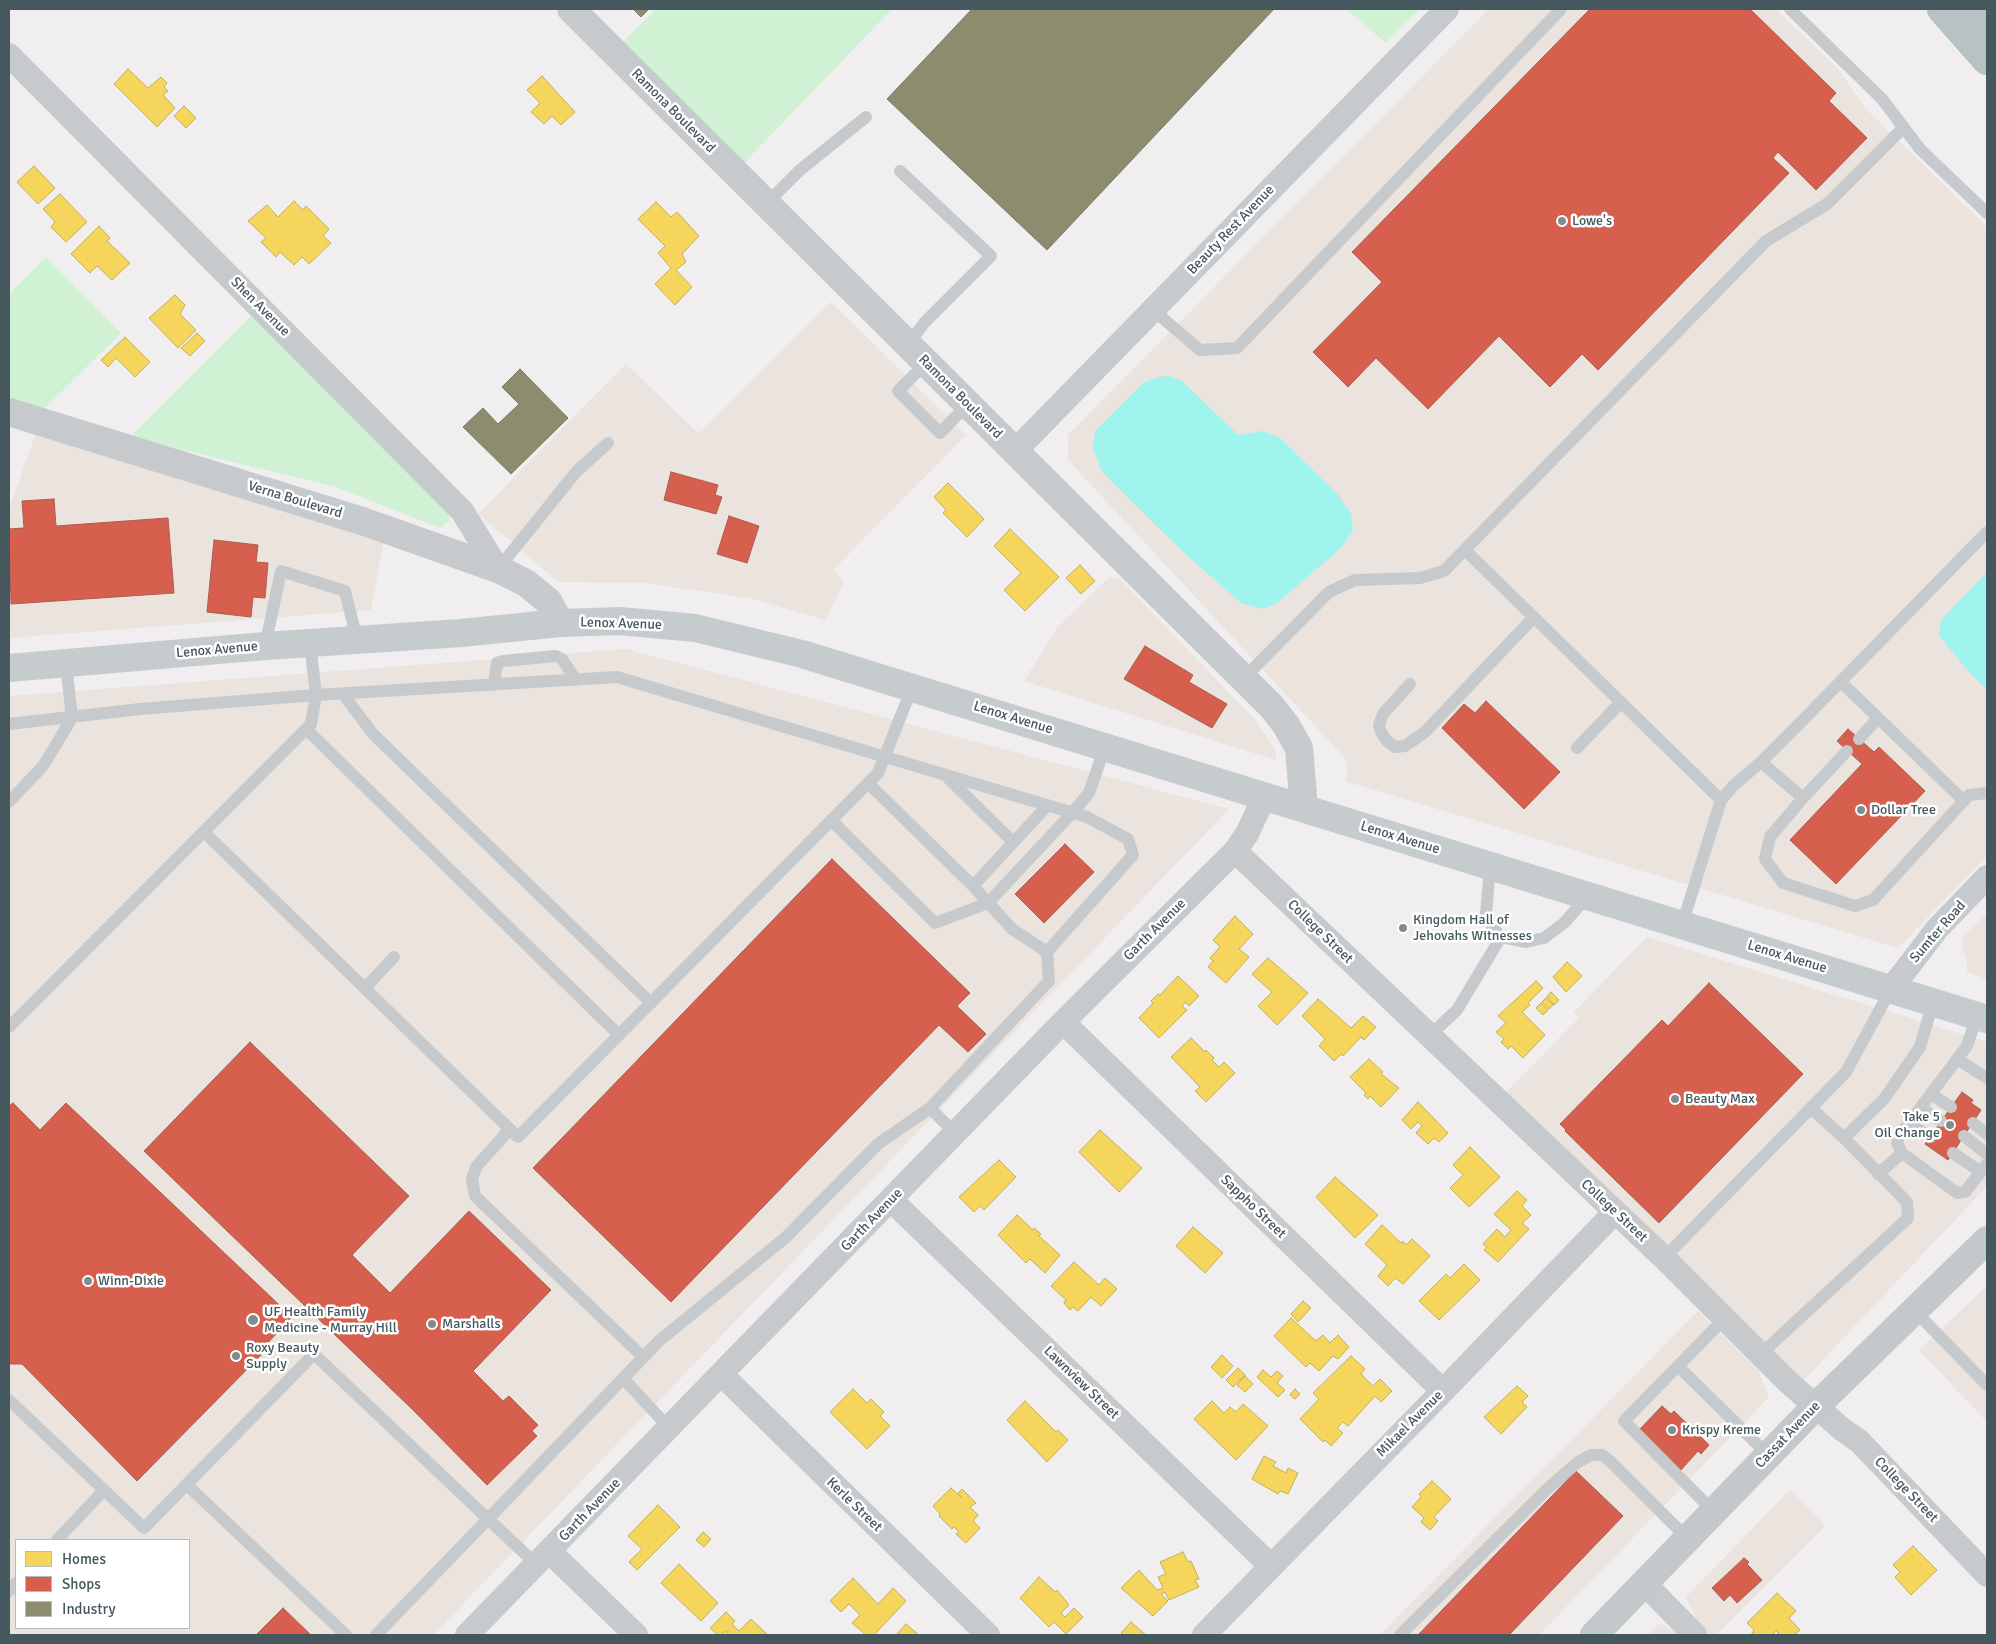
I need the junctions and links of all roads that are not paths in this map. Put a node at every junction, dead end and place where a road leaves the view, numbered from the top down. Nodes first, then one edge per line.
1 (571, 9) edge
2 (1447, 9) edge
3 (1561, 9) edge
4 (1790, 9) edge
5 (1942, 9) edge
6 (1972, 9) edge
7 (1987, 23) edge
8 (9, 55) edge
9 (1987, 60) edge
10 (866, 117) dead end
11 (1904, 127) junction
12 (900, 171) dead end
13 (766, 204) junction
14 (1987, 213) edge
15 (1153, 310) junction
16 (917, 354) junction
17 (967, 405) junction
18 (9, 412) edge
19 (608, 443) dead end
20 (1014, 452) junction
21 (1987, 532) edge
22 (1465, 550) junction
23 (498, 569) junction
24 (1534, 617) junction
25 (560, 623) junction
26 (357, 640) junction
27 (310, 643) junction
28 (266, 646) junction
29 (66, 663) junction
30 (9, 668) edge
31 (1243, 679) junction
32 (576, 680) junction
33 (1841, 682) junction
34 (1410, 684) dead end
35 (494, 685) junction
36 (912, 688) junction
37 (343, 694) junction
38 (316, 695) junction
39 (1621, 702) junction
40 (72, 718) junction
41 (1878, 718) junction
42 (9, 724) edge
43 (306, 729) junction
44 (1859, 739) dead end
45 (1105, 747) junction
46 (1577, 748) dead end
47 (1847, 750) dead end
48 (885, 759) junction
49 (1762, 762) junction
50 (947, 777) junction
51 (868, 782) junction
52 (1987, 793) edge
53 (1265, 795) junction
54 (1803, 798) junction
55 (1721, 800) junction
56 (1964, 801) junction
57 (9, 802) edge
58 (1047, 806) junction
59 (1304, 808) junction
60 (1072, 814) junction
61 (831, 820) junction
62 (204, 832) junction
63 (1014, 842) junction
64 (1235, 851) junction
65 (1490, 866) junction
66 (1987, 877) edge
67 (973, 886) junction
68 (1588, 896) junction
69 (988, 903) junction
70 (1682, 925) junction
71 (1501, 937) junction
72 (1047, 952) junction
73 (394, 957) dead end
74 (365, 988) junction
75 (1891, 989) junction
76 (1933, 1002) junction
77 (651, 1003) junction
78 (1982, 1017) edge
79 (1063, 1022) junction
80 (9, 1027) edge
81 (619, 1035) junction
82 (1429, 1036) junction
83 (1958, 1058) junction
84 (1987, 1078) edge
85 (1931, 1094) junction
86 (1950, 1107) dead end
87 (930, 1108) junction
88 (1811, 1108) junction
89 (1921, 1108) junction
90 (1941, 1121) dead end
91 (1909, 1123) junction
92 (1973, 1123) dead end
93 (510, 1129) junction
94 (956, 1134) junction
95 (1987, 1134) edge
96 (1964, 1136) dead end
97 (1930, 1137) dead end
98 (1844, 1138) junction
99 (1902, 1153) junction
100 (1953, 1153) dead end
101 (1987, 1154) edge
102 (1984, 1168) edge
103 (1878, 1174) junction
104 (891, 1200) junction
105 (1615, 1212) junction
106 (1987, 1240) edge
107 (1664, 1258) junction
108 (1914, 1310) junction
109 (1725, 1318) junction
110 (1761, 1354) junction
111 (643, 1357) junction
112 (1678, 1366) junction
113 (720, 1374) junction
114 (622, 1378) junction
115 (1987, 1385) edge
116 (1443, 1391) junction
117 (9, 1400) edge
118 (1815, 1407) junction
119 (669, 1428) junction
120 (1768, 1455) junction
121 (187, 1485) junction
122 (104, 1490) junction
123 (1714, 1512) junction
124 (488, 1519) junction
125 (58, 1539) edge
126 (1688, 1539) junction
127 (543, 1558) junction
128 (1271, 1566) junction
129 (1987, 1575) edge
130 (1645, 1584) junction
131 (346, 1635) edge
132 (376, 1635) edge
133 (467, 1635) edge
134 (636, 1635) edge
135 (988, 1635) edge
136 (1204, 1635) edge
137 (1400, 1635) edge
138 (1594, 1635) edge
139 (1695, 1635) edge

1 - 13 street, Ramona Boulevard
2 - 15 street, Beauty Rest Avenue
3 - 15 lane
4 - 11 lane
5 - 9 highway
6 - 7 highway
8 - 23 street, Shen Avenue
10 - 13 lane
11 - 14 lane
11 - 22 lane
12 - 16 lane
13 - 16 street, Ramona Boulevard
15 - 20 street, Beauty Rest Avenue
16 - 17 street, Ramona Boulevard
16 - 17 lane
17 - 20 street, Ramona Boulevard
18 - 23 street, Verna Boulevard
19 - 23 lane
20 - 31 street, Ramona Boulevard
21 - 33 lane
22 - 24 lane
22 - 31 lane
23 - 25 street, Verna Boulevard
24 - 34 lane
24 - 39 lane
25 - 26 main road, Lenox Avenue
25 - 36 main road, Lenox Avenue
26 - 27 main road, Lenox Avenue
26 - 28 lane
27 - 28 main road, Lenox Avenue
27 - 38 lane
28 - 29 main road, Lenox Avenue
29 - 30 main road, Lenox Avenue
29 - 40 lane
31 - 59 street, Ramona Boulevard
32 - 35 lane
32 - 35 lane
32 - 48 lane
33 - 41 lane
33 - 49 lane
35 - 37 lane
36 - 45 main road, Lenox Avenue
36 - 48 lane
37 - 38 lane
37 - 77 lane
38 - 40 lane
38 - 43 lane
39 - 46 lane
39 - 55 lane
40 - 42 lane
40 - 57 lane
41 - 44 lane
41 - 56 lane
43 - 62 lane
43 - 81 lane
45 - 53 main road, Lenox Avenue
45 - 60 lane
47 - 54 lane
48 - 50 lane
48 - 51 lane
49 - 54 lane
49 - 55 lane
50 - 58 lane
50 - 63 lane
51 - 61 lane
51 - 67 lane
52 - 56 lane
53 - 59 main road, Lenox Avenue
53 - 64 street, Garth Avenue
54 - 56 lane
55 - 70 lane
58 - 60 lane
58 - 63 lane
59 - 65 main road, Lenox Avenue
60 - 69 lane
60 - 72 lane
61 - 69 lane
61 - 77 lane
62 - 74 lane
62 - 80 lane
63 - 67 lane
64 - 79 street, Garth Avenue
64 - 82 street, College Street
65 - 68 main road, Lenox Avenue
65 - 71 lane
66 - 75 street, Sumter Road
67 - 69 lane
68 - 70 main road, Lenox Avenue
68 - 71 lane
69 - 72 lane
70 - 75 main road, Lenox Avenue
71 - 82 lane
72 - 87 lane
73 - 74 lane
74 - 93 lane
75 - 76 main road, Lenox Avenue
75 - 88 lane
76 - 78 main road, Lenox Avenue
76 - 98 lane
77 - 81 lane
78 - 83 lane
79 - 94 street, Garth Avenue
79 - 116 street, Sappho Street
81 - 93 lane
82 - 105 street, College Street
83 - 84 lane
83 - 85 lane
85 - 86 lane
85 - 89 lane
87 - 94 lane
87 - 111 lane
88 - 98 lane
88 - 107 lane
89 - 90 lane
89 - 91 lane
91 - 97 lane
91 - 99 lane
92 - 95 lane
93 - 111 lane
94 - 104 street, Garth Avenue
96 - 101 lane
98 - 103 lane
99 - 102 lane
99 - 103 lane
100 - 102 lane
103 - 110 lane
104 - 113 street, Garth Avenue
104 - 128 street, Lawnview Street
105 - 107 street, College Street
105 - 116 street, Mikael Avenue
106 - 108 main road, Cassat Avenue
107 - 109 street, College Street
108 - 115 lane
108 - 118 main road, Cassat Avenue
109 - 110 street, College Street
109 - 112 lane
110 - 118 street, College Street
111 - 114 lane
112 - 120 lane
112 - 123 lane
113 - 119 street, Garth Avenue
113 - 135 street, Kerle Street
114 - 119 lane
114 - 124 lane
116 - 128 street, Mikael Avenue
117 - 122 lane
118 - 120 main road, Cassat Avenue
118 - 129 street, College Street
119 - 127 street, Garth Avenue
120 - 123 main road, Cassat Avenue
121 - 122 lane
121 - 124 lane
121 - 131 lane
122 - 125 lane
123 - 126 main road, Cassat Avenue
124 - 127 lane
124 - 132 lane
126 - 130 main road, Cassat Avenue
126 - 137 lane
127 - 133 street, Garth Avenue
127 - 134 street
128 - 136 street, Mikael Avenue
130 - 138 main road, Cassat Avenue
130 - 139 street

